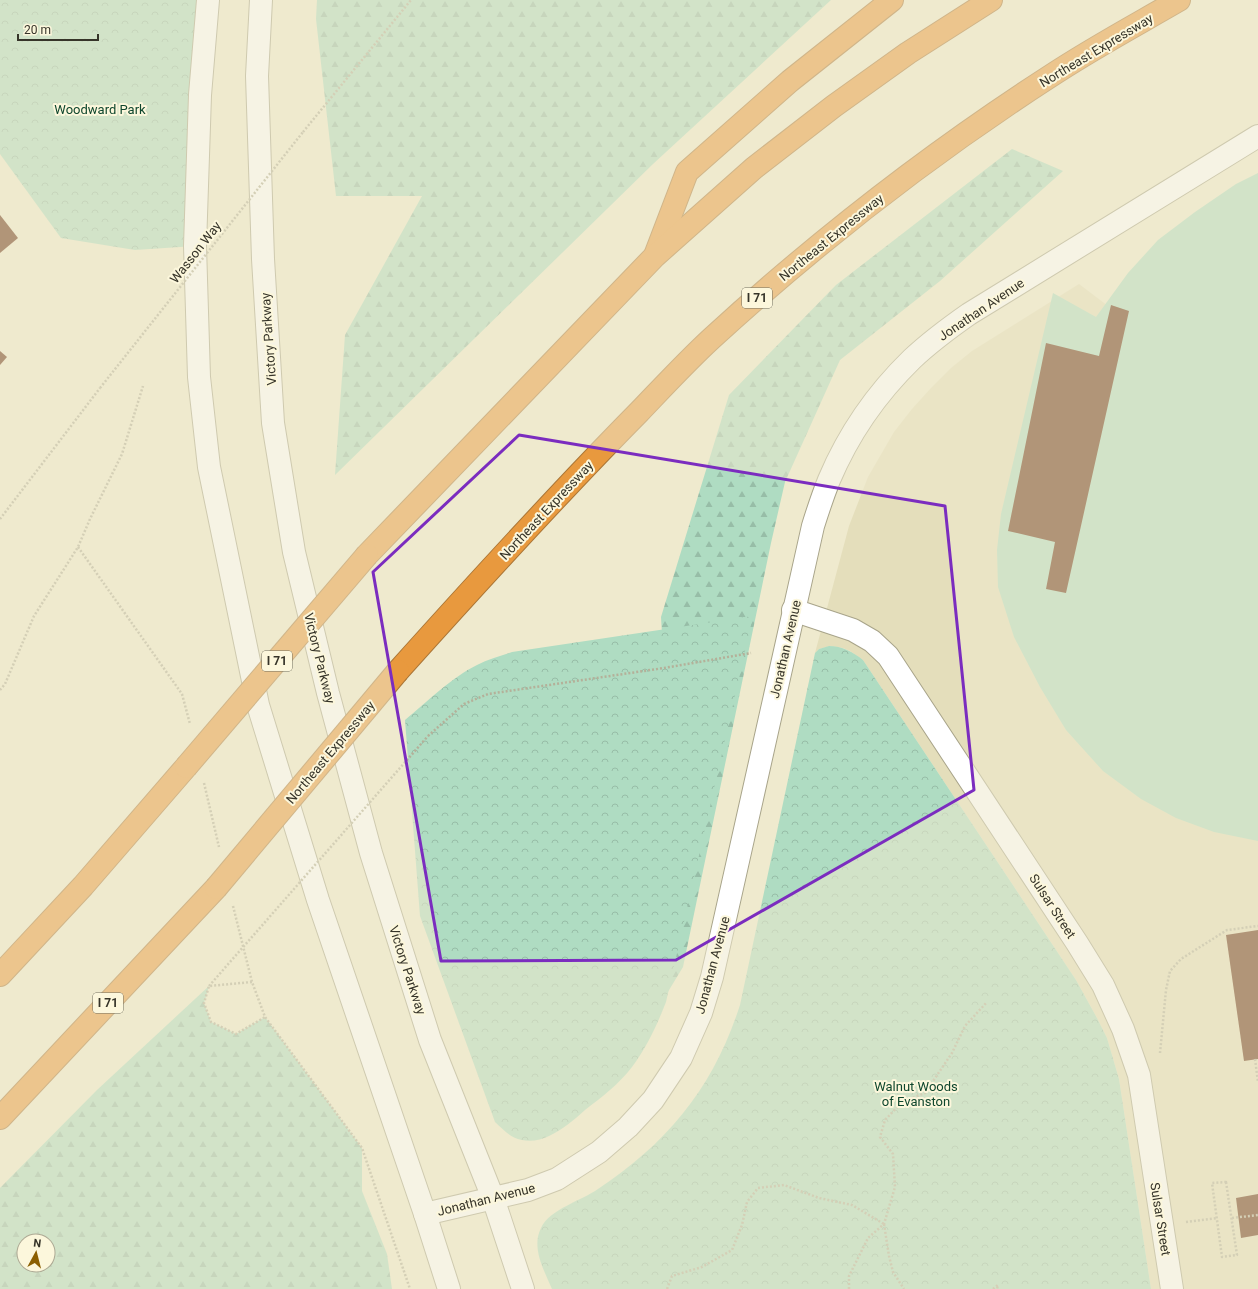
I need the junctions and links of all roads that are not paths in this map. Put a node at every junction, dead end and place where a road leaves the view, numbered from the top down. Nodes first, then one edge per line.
1 (208, 0) edge
2 (261, 0) edge
3 (892, 0) edge
4 (991, 0) edge
5 (1179, 0) edge
6 (1258, 136) edge
7 (655, 256) junction
8 (793, 610) junction
9 (0, 975) edge
10 (0, 1118) edge
11 (493, 1198) junction
12 (425, 1214) junction
13 (449, 1289) edge
14 (523, 1289) edge
15 (1172, 1289) edge

1 - 12 street
2 - 11 street, Victory Parkway
3 - 7 highway
4 - 7 highway, I 71
5 - 10 highway, Northeast Expressway / I 71, bridge
6 - 8 street, Jonathan Avenue
7 - 9 highway, I 71, bridge
8 - 11 street, Jonathan Avenue
8 - 15 street, Sulsar Street
11 - 12 street, Jonathan Avenue
11 - 14 street, Victory Parkway
12 - 13 street

